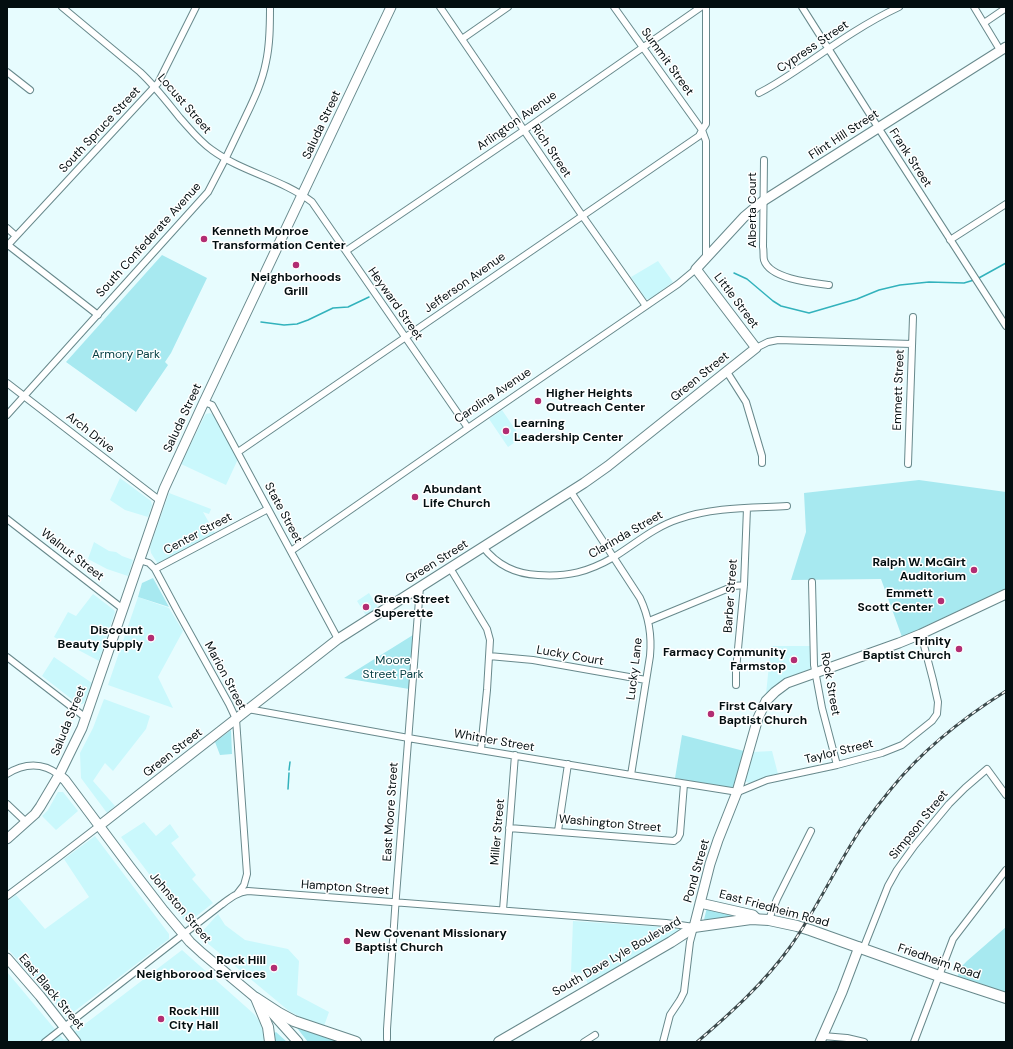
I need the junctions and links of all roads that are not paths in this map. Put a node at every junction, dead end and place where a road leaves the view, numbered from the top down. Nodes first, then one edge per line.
1 (62, 7) edge
2 (196, 7) edge
3 (270, 7) edge
4 (391, 7) edge
5 (440, 7) edge
6 (508, 7) edge
7 (614, 7) edge
8 (701, 7) edge
9 (706, 7) edge
10 (802, 7) edge
11 (899, 7) edge
12 (974, 7) edge
13 (1006, 8) edge
14 (984, 23) junction
15 (462, 39) junction
16 (642, 47) junction
17 (828, 49) junction
18 (1003, 49) edge
19 (7, 72) edge
20 (155, 87) junction
21 (30, 90) dead end
22 (759, 93) dead end
23 (878, 128) junction
24 (524, 130) junction
25 (702, 130) junction
26 (226, 159) junction
27 (764, 160) dead end
28 (302, 195) junction
29 (763, 202) junction
30 (1006, 204) edge
31 (582, 216) junction
32 (7, 228) edge
33 (16, 236) junction
34 (950, 240) junction
35 (8, 246) edge
36 (346, 251) junction
37 (706, 259) junction
38 (696, 269) junction
39 (829, 285) dead end
40 (646, 306) junction
41 (98, 315) junction
42 (913, 317) dead end
43 (1006, 326) edge
44 (405, 337) junction
45 (912, 344) junction
46 (756, 348) junction
47 (727, 372) junction
48 (7, 383) edge
49 (24, 396) junction
50 (204, 402) junction
51 (7, 415) edge
52 (468, 428) junction
53 (238, 452) junction
54 (762, 463) dead end
55 (908, 464) dead end
56 (571, 492) junction
57 (160, 500) junction
58 (787, 506) dead end
59 (747, 508) junction
60 (268, 509) junction
61 (7, 519) edge
62 (484, 547) junction
63 (291, 551) junction
64 (613, 557) junction
65 (139, 560) junction
66 (450, 568) junction
67 (155, 569) junction
68 (812, 582) dead end
69 (744, 585) junction
70 (420, 587) junction
71 (1006, 594) edge
72 (123, 609) junction
73 (649, 621) junction
74 (921, 634) junction
75 (338, 638) junction
76 (489, 656) junction
77 (7, 657) edge
78 (816, 672) junction
79 (646, 680) junction
80 (736, 686) dead end
81 (248, 709) junction
82 (86, 718) junction
83 (236, 719) junction
84 (408, 737) junction
85 (481, 749) junction
86 (515, 755) junction
87 (568, 764) junction
88 (837, 765) junction
89 (7, 774) edge
90 (59, 774) junction
91 (630, 775) junction
92 (684, 784) junction
93 (737, 792) junction
94 (1006, 795) edge
95 (7, 804) edge
96 (26, 822) junction
97 (99, 826) junction
98 (509, 828) junction
99 (558, 831) junction
100 (811, 831) dead end
101 (7, 839) edge
102 (1006, 870) edge
103 (247, 874) junction
104 (254, 892) junction
105 (235, 895) junction
106 (7, 896) edge
107 (396, 902) junction
108 (700, 903) junction
109 (503, 910) junction
110 (757, 919) junction
111 (769, 920) junction
112 (694, 927) junction
113 (184, 934) junction
114 (861, 948) junction
115 (7, 958) edge
116 (939, 976) junction
117 (256, 998) junction
118 (1006, 998) edge
119 (65, 1027) junction
120 (595, 1035) dead end
121 (388, 1039) dead end
122 (821, 1039) edge
123 (45, 1042) edge
124 (76, 1042) edge
125 (270, 1042) edge
126 (298, 1042) edge
127 (356, 1042) edge
128 (499, 1042) edge
129 (584, 1042) edge
130 (663, 1042) edge
131 (864, 1042) edge
132 (914, 1042) edge

1 - 20 street, Locust Street
2 - 20 street, South Spruce Street
3 - 26 street, South Confederate Avenue
4 - 28 street, Saluda Street
5 - 15 street, Rich Street
6 - 15 street
7 - 16 street, Summit Street
8 - 16 street, Arlington Avenue
9 - 25 street
10 - 17 street, Frank Street
11 - 17 street, Cypress Street
12 - 14 street
13 - 14 street
14 - 18 street
15 - 24 street, Rich Street
16 - 24 street, Arlington Avenue
16 - 25 street, Summit Street
17 - 22 street, Cypress Street
17 - 23 street, Frank Street
18 - 23 street, Flint Hill Street
19 - 21 street
20 - 26 street, Locust Street
20 - 33 street, South Spruce Street
23 - 29 street, Flint Hill Street
23 - 34 street, Frank Street
24 - 31 street, Rich Street
24 - 36 street, Arlington Avenue
25 - 31 street, Jefferson Avenue
25 - 37 street
26 - 28 street, Locust Street
26 - 41 street, South Confederate Avenue
27 - 29 street, Alberta Court
28 - 36 street, Heyward Street
28 - 50 street, Saluda Street
29 - 37 street, Flint Hill Street
29 - 39 street, Alberta Court
30 - 34 street
31 - 40 street, Rich Street
31 - 44 street, Jefferson Avenue
32 - 33 street
33 - 35 street, South Spruce Street
34 - 43 street, Frank Street
35 - 41 street
36 - 44 street, Heyward Street
37 - 38 street, Carolina Avenue
38 - 40 street, Carolina Avenue
38 - 46 street, Little Street
40 - 52 street, Carolina Avenue
41 - 49 street, South Confederate Avenue
42 - 45 street, Emmett Street
44 - 52 street, Heyward Street
44 - 53 street, Jefferson Avenue
45 - 46 street, Green Street
45 - 55 street, Emmett Street
46 - 47 street, Green Street
47 - 54 street
47 - 56 street, Green Street
48 - 49 street, Arch Drive
49 - 51 street, South Confederate Avenue
49 - 57 street, Arch Drive
50 - 53 street, State Street
50 - 57 street, Saluda Street
52 - 63 street, Carolina Avenue
53 - 60 street, State Street
56 - 62 street, Green Street
56 - 64 street, Lucky Lane
57 - 65 street, Saluda Street
58 - 59 street, Clarinda Street
59 - 64 street, Clarinda Street
59 - 69 street, Barber Street
60 - 63 street, State Street
60 - 67 street, Center Street
61 - 72 street, Walnut Street
62 - 64 street, Clarinda Street
62 - 66 street, Green Street
63 - 75 street, State Street
64 - 73 street, Lucky Lane
65 - 67 street, Center Street
65 - 72 street, Saluda Street
66 - 70 street, Green Street
66 - 76 street
67 - 83 street, Marion Street
68 - 78 street, Rock Street
69 - 73 street
69 - 80 street, Barber Street
70 - 75 street, Green Street
70 - 84 street, East Moore Street
71 - 74 street, Pond Street
72 - 82 street, Saluda Street
73 - 79 street, Lucky Lane
74 - 78 street, Pond Street
74 - 88 street, Taylor Street
75 - 81 street, Green Street
76 - 79 street, Lucky Court
76 - 85 street
77 - 82 street
78 - 88 street, Rock Street
78 - 93 street, Pond Street
79 - 91 street, Lucky Lane
81 - 83 street, Green Street
81 - 84 street, Whitner Street
82 - 90 street, Saluda Street
83 - 97 street, Green Street
83 - 103 street, Marion Street
84 - 85 street, Whitner Street
84 - 107 street, East Moore Street
85 - 86 street, Whitner Street
86 - 87 street, Whitner Street
86 - 98 street, Miller Street
87 - 91 street, Whitner Street
87 - 99 street
88 - 93 street, Taylor Street
89 - 90 street
90 - 96 street, Saluda Street
90 - 97 street, Johnston Street
91 - 92 street, Whitner Street
92 - 93 street, Whitner Street
92 - 99 street, Washington Street
93 - 108 street, Pond Street
94 - 114 street, Simpson Street
95 - 96 street
96 - 101 street, Saluda Street
97 - 106 street, Green Street
97 - 113 street, Johnston Street
98 - 99 street, Washington Street
98 - 109 street, Miller Street
100 - 111 street
102 - 116 street
103 - 104 street, Marion Street
103 - 105 street
104 - 105 street, Hampton Street
104 - 107 street, Hampton Street
105 - 113 street, Hampton Street
107 - 109 street, Hampton Street
107 - 121 street, East Moore Street
108 - 110 street, East Friedheim Road
108 - 112 street, Pond Street
109 - 112 street, Hampton Street
110 - 111 main road, East Friedheim Road
110 - 112 main road, South Dave Lyle Boulevard
111 - 114 main road, East Friedheim Road
112 - 128 main road, South Dave Lyle Boulevard
112 - 130 street, Pond Street
113 - 117 street, Johnston Street
113 - 119 street, Hampton Street
114 - 116 main road, Friedheim Road
114 - 122 street
115 - 119 street, East Black Street
116 - 118 main road, Friedheim Road
116 - 132 street
117 - 125 main road
117 - 126 street, Johnston Street
117 - 127 main road
119 - 123 street, Hampton Street
119 - 124 street, East Black Street
120 - 129 street
122 - 131 street

